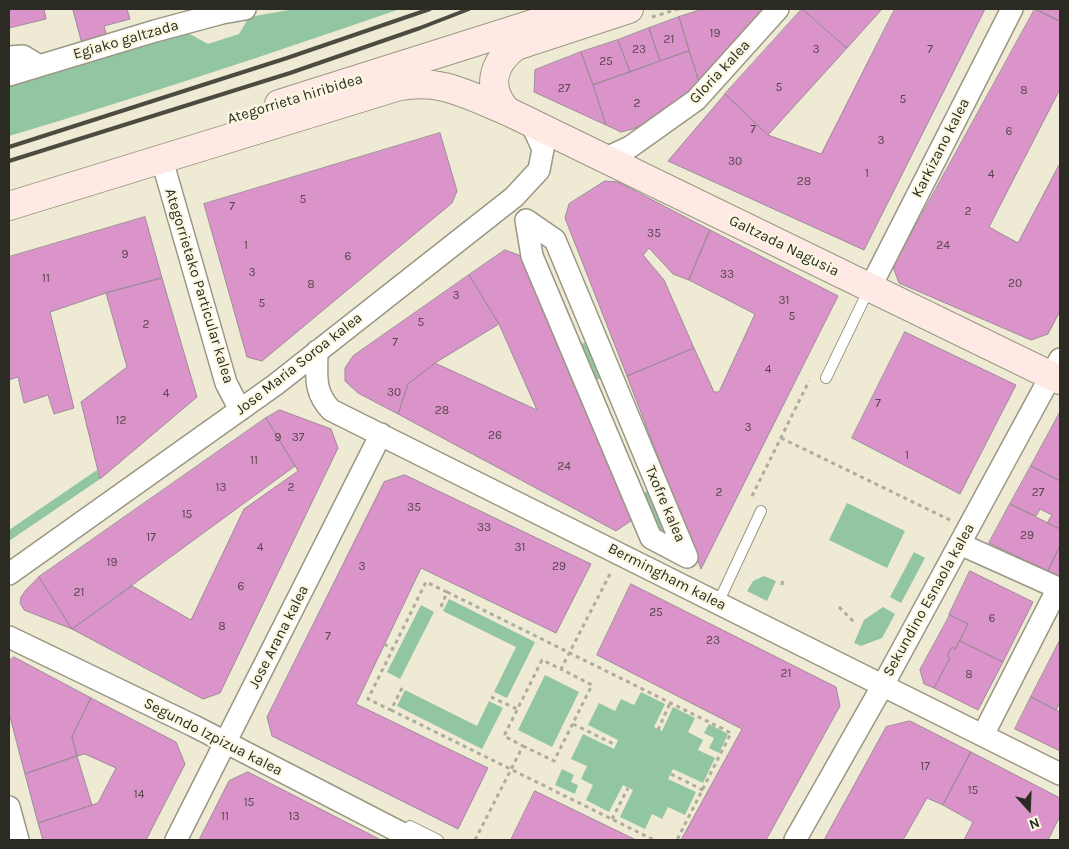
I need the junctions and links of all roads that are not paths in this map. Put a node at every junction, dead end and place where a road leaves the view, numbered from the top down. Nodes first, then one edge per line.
1 (245, 9) edge
2 (580, 9) edge
3 (628, 9) edge
4 (778, 9) edge
5 (1012, 9) edge
6 (9, 57) edge
7 (38, 65) junction
8 (9, 75) edge
9 (507, 111) junction
10 (531, 123) junction
11 (604, 159) junction
12 (162, 160) junction
13 (9, 188) edge
14 (9, 206) edge
15 (526, 220) joint
16 (870, 288) junction
17 (317, 351) junction
18 (1057, 372) edge
19 (826, 378) dead end
20 (240, 410) junction
21 (381, 434) junction
22 (761, 511) dead end
23 (964, 536) junction
24 (9, 574) edge
25 (1059, 588) edge
26 (718, 603) junction
27 (9, 637) edge
28 (883, 685) junction
29 (983, 735) junction
30 (226, 743) junction
31 (1060, 774) edge
32 (334, 799) junction
33 (9, 807) edge
34 (18, 840) edge
35 (176, 840) edge
36 (414, 840) edge
37 (438, 840) edge
38 (795, 840) edge

1 - 7 street, Egiako galtzada
2 - 13 main road, Ategorrieta hiribidea
3 - 9 main road
4 - 11 street, Gloria kalea
5 - 16 street, Karkizano kalea
6 - 7 street
7 - 8 street, Egiako galtzada
9 - 10 main road, Galtzada Nagusia
9 - 12 main road, Ategorrieta hiribidea
10 - 11 main road, Galtzada Nagusia
10 - 17 street, Jose Maria Soroa kalea
11 - 16 main road, Galtzada Nagusia
12 - 14 main road, Ategorrieta hiribidea
12 - 20 street, Ategorrietako Particular kalea
15 - 15 street, Txofre kalea
16 - 18 main road, Galtzada Nagusia
16 - 19 lane
17 - 20 street, Jose Maria Soroa kalea
17 - 21 street, Bermingham kalea
18 - 23 street, Sekundino Esnaola kalea
20 - 24 street, Jose Maria Soroa kalea
21 - 26 street, Bermingham kalea
21 - 30 street, Jose Arana kalea
22 - 26 lane
23 - 25 street
23 - 28 street, Sekundino Esnaola kalea
25 - 29 street
26 - 28 street, Bermingham kalea
27 - 30 street, Segundo Izpizua kalea
28 - 29 street, Bermingham kalea
28 - 38 street, Sekundino Esnaola kalea
29 - 31 street, Bermingham kalea
30 - 32 street, Segundo Izpizua kalea
30 - 35 street, Jose Arana kalea
32 - 36 street, Segundo Izpizua kalea
32 - 37 lane
33 - 34 street

